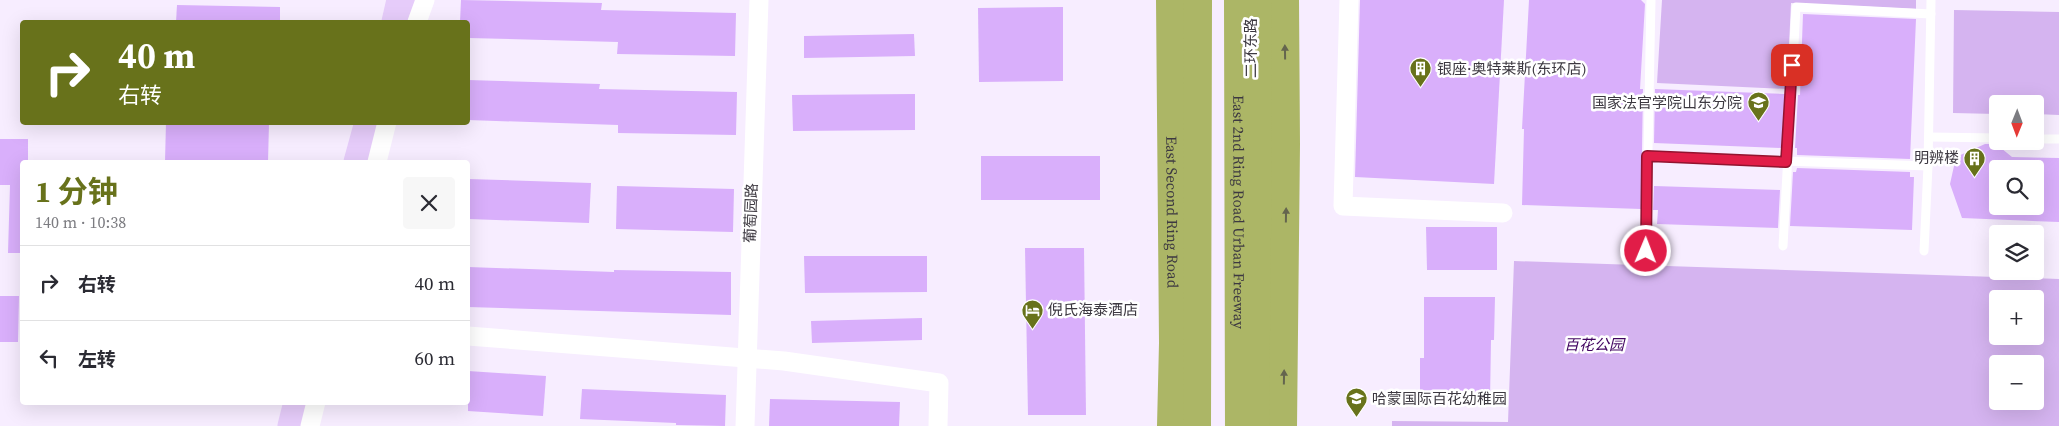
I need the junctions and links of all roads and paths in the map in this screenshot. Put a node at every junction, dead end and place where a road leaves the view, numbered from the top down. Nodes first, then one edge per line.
1 (425, 0) edge
2 (759, 0) edge
3 (1170, 0) edge
4 (1238, 0) edge
5 (1251, 0) edge
6 (1263, 0) edge
7 (1285, 0) edge
8 (1349, 0) edge
9 (1651, 0) edge
10 (1931, 0) edge
11 (1195, 1) edge
12 (1931, 14) junction
13 (419, 20) edge
14 (1170, 59) junction
15 (386, 125) edge
16 (1929, 137) junction
17 (1989, 138) edge
18 (2044, 139) edge
19 (2059, 139) edge
20 (1647, 156) junction
21 (378, 160) edge
22 (1786, 162) junction
23 (1928, 166) junction
24 (1503, 213) dead end
25 (1784, 246) dead end
26 (1646, 251) dead end
27 (1924, 251) dead end
28 (470, 336) edge
29 (747, 358) junction
30 (315, 405) edge
31 (310, 426) edge
32 (746, 426) edge
33 (938, 426) edge
34 (1171, 426) edge
35 (1181, 426) edge
36 (1197, 426) edge
37 (1205, 426) edge
38 (1239, 426) edge
39 (1252, 426) edge
40 (1263, 426) edge
41 (1283, 426) edge

1 - 13 street
2 - 29 street, 葡萄园路
3 - 14 highway, East Second Ring Road
4 - 38 highway, East 2nd Ring Road Urban Freeway
5 - 39 highway, 二环东路
6 - 40 highway
41 -> 7 highway
8 - 24 street
9 - 20 lane
10 - 12 lane
11 - 14 highway
11 - 35 highway
11 - 36 highway
11 - 37 highway
12 - 16 lane
12 - 22 lane
14 - 34 highway, East Second Ring Road
15 - 21 street
16 - 17 lane
16 - 23 lane
18 - 19 lane
20 - 22 lane
20 - 26 lane
22 - 23 lane
22 - 25 lane
23 - 27 lane
28 - 29 street
29 - 32 street, 葡萄园路
29 - 33 street
30 - 31 street

